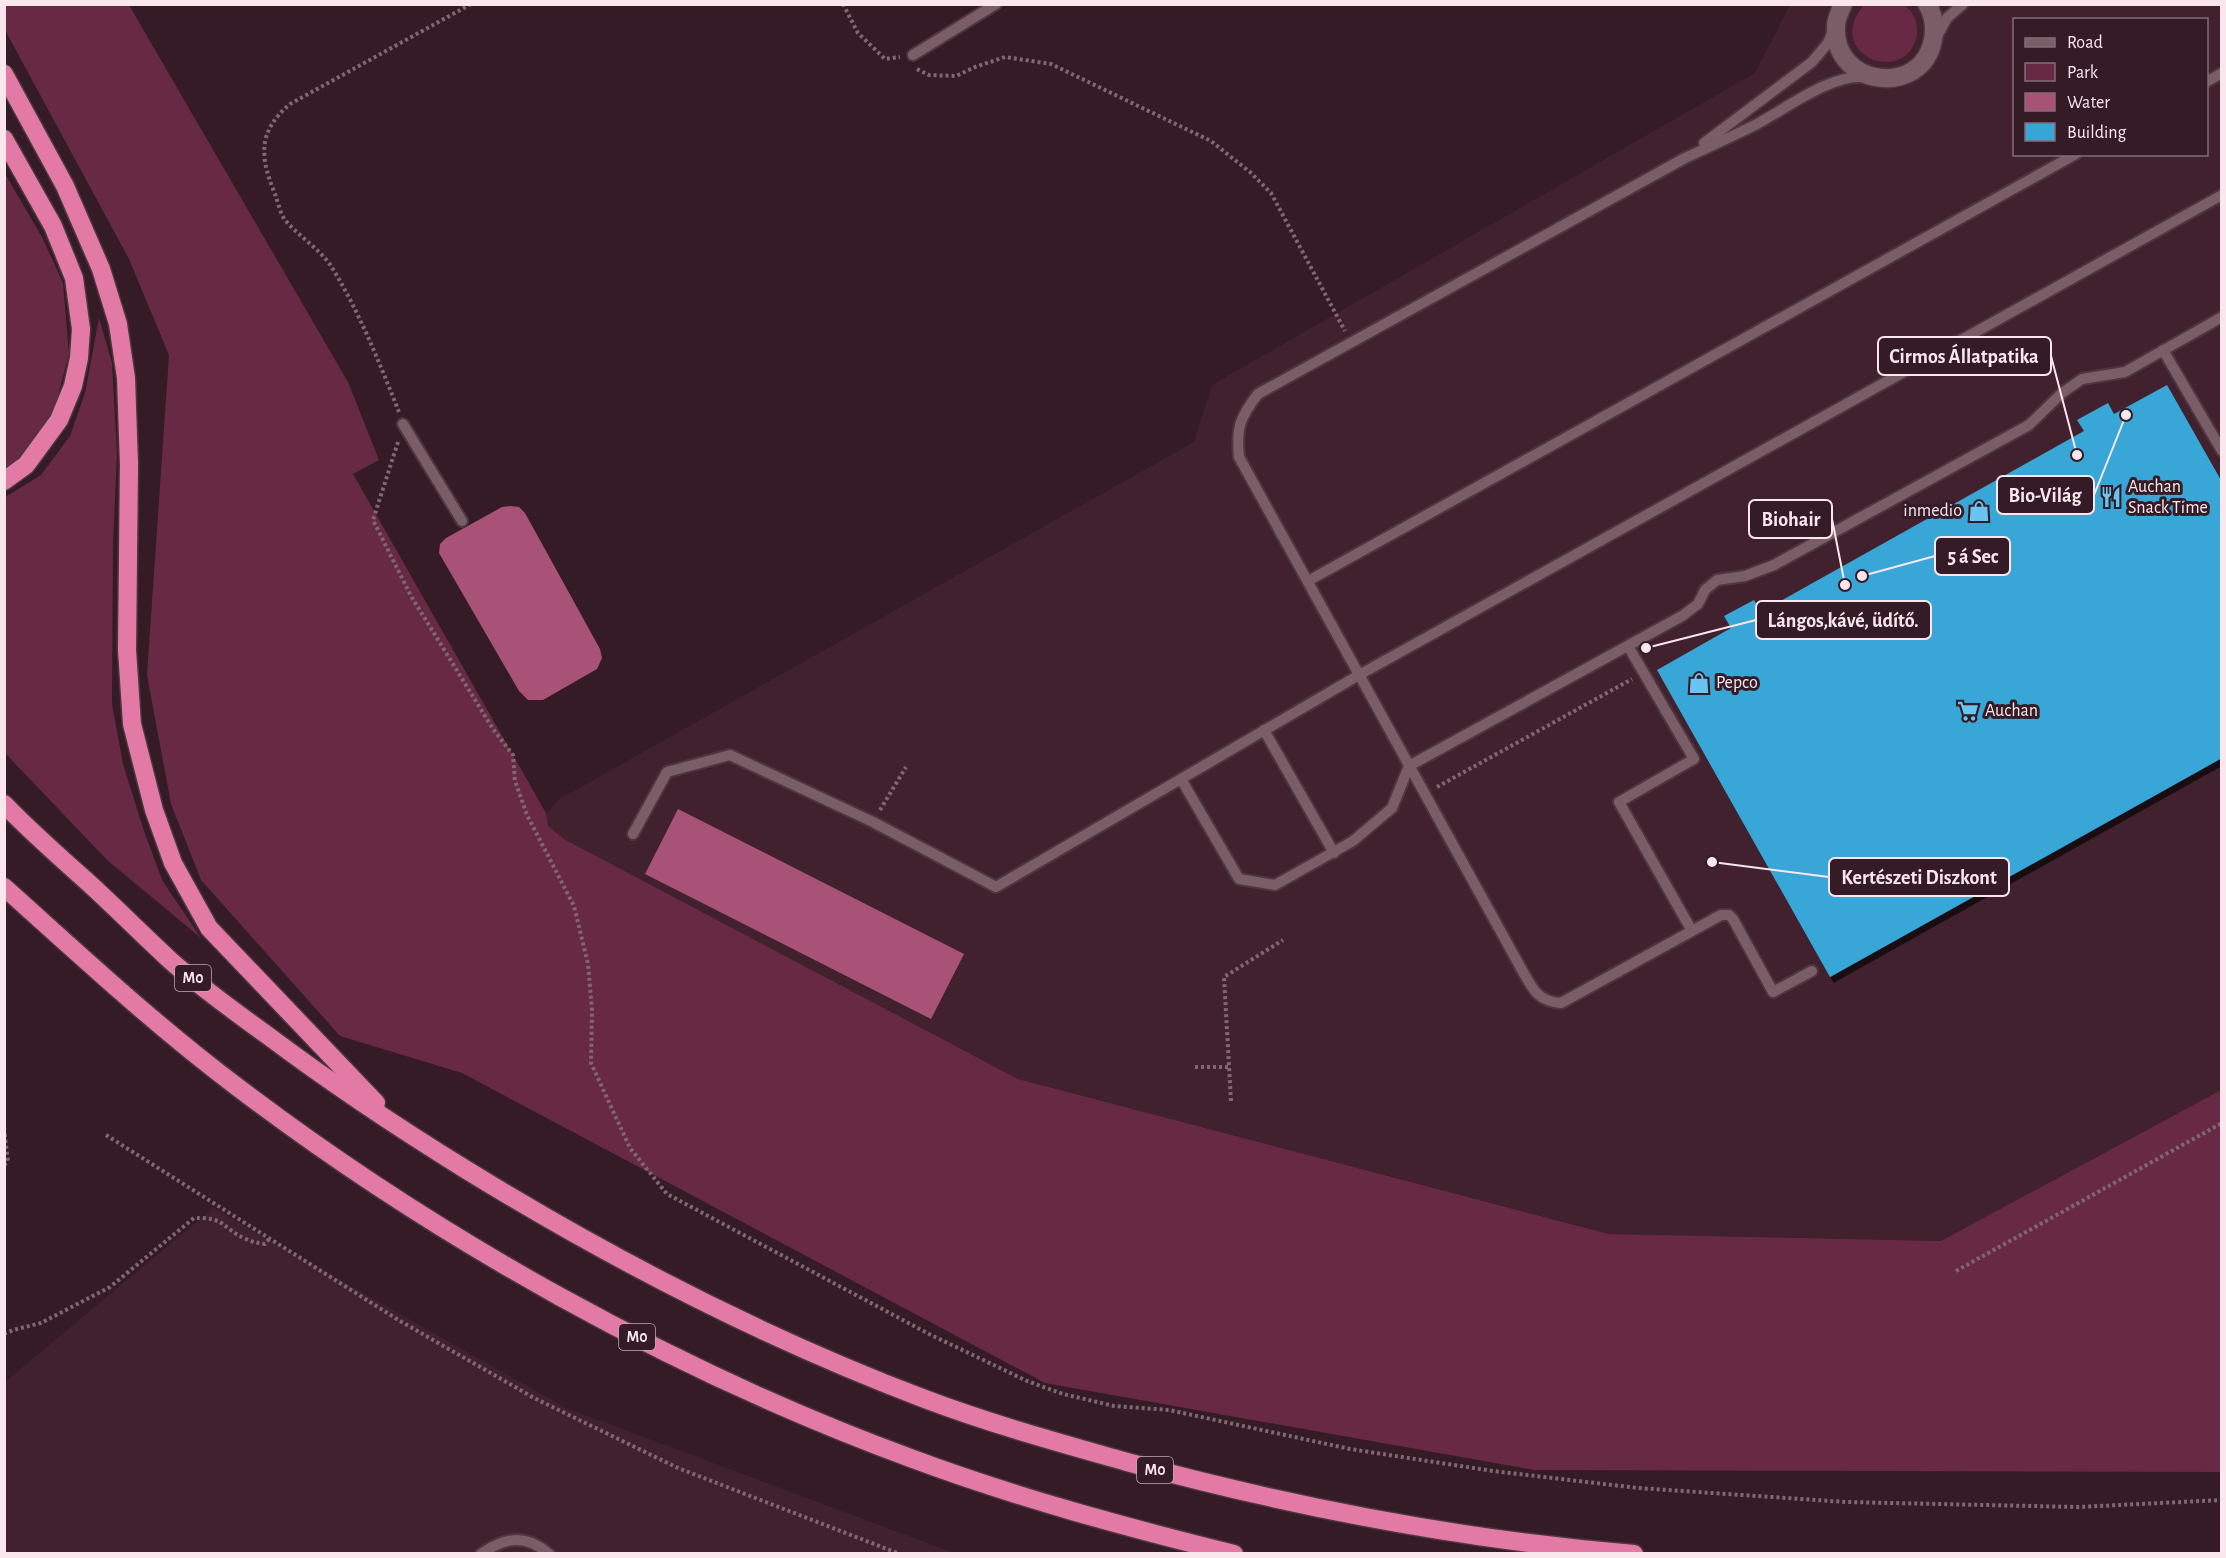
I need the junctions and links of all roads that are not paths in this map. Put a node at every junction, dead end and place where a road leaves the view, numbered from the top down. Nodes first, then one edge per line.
1 (996, 4) edge
2 (1843, 4) edge
3 (1927, 4) edge
4 (1963, 4) edge
5 (1836, 24) junction
6 (1932, 44) junction
7 (910, 61) road end
8 (2222, 73) edge
9 (4, 74) edge
10 (1870, 77) junction
11 (2208, 81) edge
12 (4, 139) edge
13 (2072, 156) edge
14 (1685, 158) junction
15 (2222, 195) edge
16 (2222, 317) edge
17 (2163, 350) junction
18 (403, 424) road end
19 (2222, 451) edge
20 (4, 481) edge
21 (462, 521) dead end
22 (1308, 581) junction
23 (1628, 646) junction
24 (1359, 675) junction
25 (1264, 730) junction
26 (1409, 766) junction
27 (1181, 779) junction
28 (4, 804) edge
29 (633, 834) dead end
30 (1334, 853) junction
31 (4, 887) edge
32 (1692, 931) junction
33 (1812, 971) dead end
34 (400, 1128) junction
35 (481, 1554) edge
36 (549, 1554) edge
37 (1234, 1554) edge
38 (1634, 1554) edge

1 - 7 lane
2 - 5 street
3 - 6 street
4 - 6 lane
5 - 10 street
5 - 14 lane
6 - 10 street
8 - 11 lane
9 - 34 highway
10 - 14 lane
12 - 20 highway
13 - 22 lane
14 - 22 lane
15 - 24 lane
16 - 17 lane
17 - 19 lane
17 - 23 lane
18 - 21 lane
22 - 24 lane
23 - 26 lane
23 - 32 lane
24 - 25 lane
24 - 26 lane
25 - 27 lane
25 - 30 lane
26 - 30 lane
26 - 32 lane
27 - 29 lane
27 - 30 lane
28 - 34 highway, M0
31 - 37 highway, M0
32 - 33 lane
34 - 38 highway, M0
35 - 36 lane

